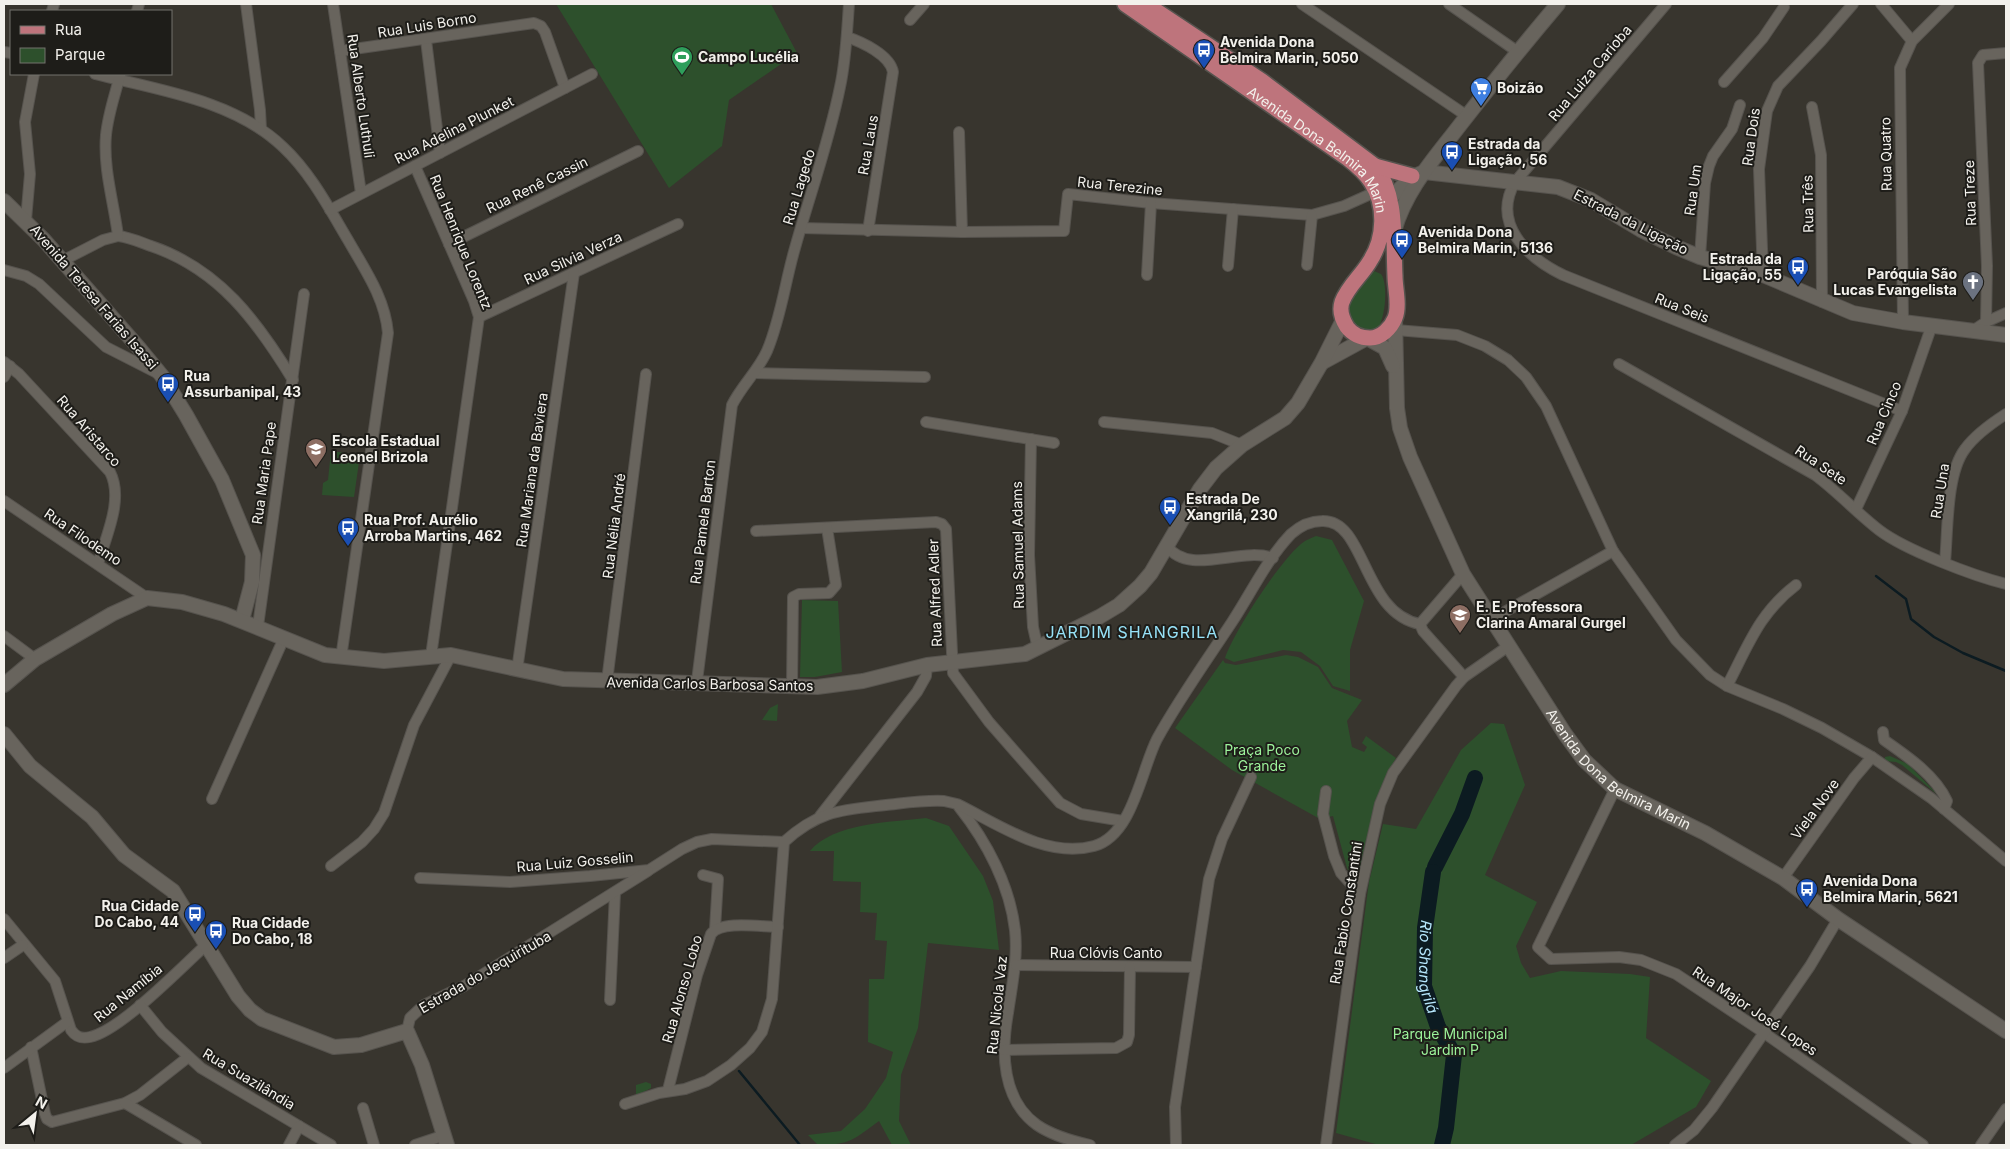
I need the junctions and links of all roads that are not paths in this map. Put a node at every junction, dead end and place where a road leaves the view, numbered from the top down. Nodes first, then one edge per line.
1 (246, 4) edge
2 (333, 4) edge
3 (848, 4) edge
4 (924, 4) edge
5 (1126, 4) edge
6 (1146, 4) edge
7 (1302, 4) edge
8 (1449, 4) edge
9 (1558, 4) edge
10 (1666, 4) edge
11 (1853, 4) edge
12 (1880, 4) edge
13 (1949, 4) edge
14 (1782, 5) edge
15 (910, 20) dead end
16 (847, 37) junction
17 (426, 40) junction
18 (1912, 41) junction
19 (340, 51) junction
20 (1518, 52) junction
21 (2006, 53) edge
22 (592, 74) dead end
23 (34, 75) edge
24 (103, 75) edge
25 (119, 77) edge
26 (1724, 82) dead end
27 (565, 88) junction
28 (1740, 105) dead end
29 (1812, 107) dead end
30 (1467, 116) junction
31 (261, 129) junction
32 (959, 132) dead end
33 (638, 151) dead end
34 (440, 153) junction
35 (415, 166) junction
36 (1375, 166) junction
37 (1418, 174) junction
38 (1514, 182) junction
39 (361, 193) junction
40 (1381, 198) junction
41 (4, 201) edge
42 (1151, 203) junction
43 (1233, 209) junction
44 (330, 210) junction
45 (1312, 215) junction
46 (26, 220) junction
47 (678, 224) dead end
48 (801, 228) junction
49 (868, 231) junction
50 (962, 232) junction
51 (1394, 234) junction
52 (118, 236) junction
53 (449, 244) junction
54 (1700, 257) junction
55 (62, 261) junction
56 (1306, 265) dead end
57 (1368, 265) junction
58 (1228, 266) dead end
59 (4, 270) edge
60 (574, 273) junction
61 (1147, 275) dead end
62 (1763, 275) junction
63 (1395, 276) junction
64 (304, 294) dead end
65 (1822, 302) junction
66 (2006, 313) edge
67 (479, 317) junction
68 (1343, 320) junction
69 (1903, 322) junction
70 (1986, 322) junction
71 (1396, 324) junction
72 (1932, 325) junction
73 (1974, 330) junction
74 (2006, 335) edge
75 (1367, 338) junction
76 (1322, 362) junction
77 (7, 364) edge
78 (1619, 364) dead end
79 (1395, 370) junction
80 (646, 374) dead end
81 (755, 374) junction
82 (162, 376) junction
83 (4, 377) edge
84 (925, 377) dead end
85 (292, 380) junction
86 (1902, 410) junction
87 (2006, 414) edge
88 (926, 422) dead end
89 (1104, 422) dead end
90 (1031, 439) junction
91 (1054, 443) dead end
92 (1242, 445) junction
93 (4, 501) edge
94 (1856, 509) junction
95 (827, 528) junction
96 (756, 531) dead end
97 (1167, 546) junction
98 (267, 550) junction
99 (1613, 551) junction
100 (253, 556) junction
101 (1273, 558) junction
102 (1945, 562) junction
103 (98, 564) junction
104 (1463, 574) junction
105 (2006, 584) edge
106 (1796, 585) dead end
107 (147, 598) junction
108 (1492, 619) junction
109 (242, 620) junction
110 (1420, 624) junction
111 (258, 626) junction
112 (4, 636) edge
113 (284, 638) junction
114 (1510, 645) junction
115 (1038, 649) junction
116 (451, 655) junction
117 (431, 656) junction
118 (341, 658) junction
119 (35, 660) junction
120 (951, 663) junction
121 (927, 665) junction
122 (517, 670) junction
123 (1464, 677) junction
124 (607, 681) junction
125 (697, 682) junction
126 (4, 685) edge
127 (1727, 686) junction
128 (792, 687) junction
129 (1883, 732) dead end
130 (4, 734) edge
131 (1872, 757) junction
132 (1251, 777) dead end
133 (1615, 789) junction
134 (1326, 791) dead end
135 (212, 798) dead end
136 (957, 804) junction
137 (1944, 809) junction
138 (819, 817) junction
139 (1123, 821) junction
140 (784, 842) junction
141 (2006, 861) edge
142 (330, 866) dead end
143 (649, 870) junction
144 (702, 875) dead end
145 (420, 878) dead end
146 (1783, 878) junction
147 (616, 893) junction
148 (1360, 894) junction
149 (4, 919) edge
150 (1838, 919) junction
151 (778, 927) junction
152 (715, 929) junction
153 (207, 944) junction
154 (23, 945) junction
155 (4, 958) edge
156 (1016, 965) junction
157 (1130, 966) junction
158 (1196, 967) junction
159 (610, 1000) dead end
160 (140, 1005) junction
161 (68, 1022) junction
162 (407, 1031) junction
163 (2006, 1031) edge
164 (1763, 1032) junction
165 (31, 1048) junction
166 (1004, 1050) junction
167 (187, 1058) junction
168 (4, 1068) edge
169 (663, 1092) junction
170 (125, 1103) junction
171 (625, 1104) dead end
172 (363, 1108) dead end
173 (2006, 1109) edge
174 (299, 1126) junction
175 (446, 1140) edge
176 (1680, 1144) edge
177 (196, 1145) edge
178 (289, 1145) edge
179 (331, 1145) edge
180 (374, 1145) edge
181 (415, 1145) edge
182 (1090, 1145) edge
183 (1176, 1145) edge
184 (1326, 1145) edge
185 (1923, 1145) edge
186 (1982, 1145) edge

1 - 31 street
2 - 19 street, Rua Alberto Luthuli
3 - 16 street, Rua Lagedo
4 - 15 street
5 - 40 main road, Avenida Dona Belmira Marin
6 - 36 main road, Avenida Dona Belmira Marin
7 - 30 street
8 - 20 street
9 - 20 main road
10 - 38 street, Rua Luiza Carioba
11 - 62 street, Rua Dois
12 - 18 street
13 - 18 street, Rua Quatro
14 - 26 street
16 - 48 street, Rua Lagedo
16 - 49 street, Rua Laus
17 - 19 street, Rua Luis Borno
17 - 27 street, Rua Luis Borno
17 - 34 street
18 - 69 street, Rua Quatro
19 - 39 street, Rua Alberto Luthuli
20 - 30 main road
21 - 70 street, Rua Treze
22 - 27 street, Rua Adelina Plunket
23 - 46 street
24 - 25 street
25 - 31 street
25 - 52 street
27 - 34 street, Rua Adelina Plunket
28 - 54 street, Rua Um
29 - 65 street, Rua Três
30 - 37 main road
31 - 44 street
32 - 50 street
33 - 53 street, Rua Renê Cassin
34 - 35 street, Rua Adelina Plunket
35 - 39 street, Rua Adelina Plunket
35 - 53 street, Rua Henrique Lorentz
36 - 37 main road
36 - 40 main road, Avenida Dona Belmira Marin
37 - 38 main road, Estrada da Ligação
37 - 40 main road
37 - 51 main road
38 - 54 main road, Estrada da Ligação
38 - 86 street, Rua Seis
39 - 44 street, Rua Adelina Plunket
40 - 45 street, Rua Terezine
40 - 51 main road, Avenida Dona Belmira Marin
40 - 57 main road, Avenida Dona Belmira Marin
41 - 46 main road, Avenida Teresa Farias Isassi
42 - 43 street, Rua Terezine
42 - 50 street, Rua Terezine
42 - 61 street
43 - 45 street, Rua Terezine
43 - 58 street
44 - 118 street
45 - 56 street
46 - 55 main road, Avenida Teresa Farias Isassi
47 - 60 street, Rua Silvia Verza
48 - 49 street, Rua Terezine
48 - 81 street, Rua Lagedo
49 - 50 street, Rua Terezine
51 - 63 main road, Avenida Dona Belmira Marin
52 - 55 street
52 - 85 street
53 - 67 street, Rua Henrique Lorentz
54 - 62 main road, Estrada da Ligação
55 - 82 main road, Avenida Teresa Farias Isassi
57 - 63 main road
57 - 68 main road, Avenida Dona Belmira Marin
59 - 82 street
60 - 67 street, Rua Silvia Verza
60 - 122 street, Rua Mariana da Baviera
62 - 65 main road, Estrada da Ligação
63 - 71 main road, Avenida Dona Belmira Marin
64 - 85 street, Rua Maria Pape
65 - 69 main road, Estrada da Ligação
66 - 70 street
67 - 117 street, Rua Henrique Lorentz
68 - 75 main road, Avenida Dona Belmira Marin
68 - 76 main road, Avenida Carlos Barbosa Santos
69 - 72 main road, Estrada da Ligação
70 - 73 street
71 - 75 main road
71 - 79 main road, Avenida Dona Belmira Marin
71 - 99 street
72 - 73 main road, Estrada da Ligação
72 - 86 street, Rua Cinco
73 - 74 main road, Estrada da Ligação
75 - 76 main road
75 - 79 main road, Avenida Dona Belmira Marin
76 - 92 main road, Avenida Carlos Barbosa Santos
77 - 83 street
77 - 103 street, Rua Aristarco
78 - 94 street, Rua Sete
79 - 104 main road, Avenida Dona Belmira Marin
80 - 124 street, Rua Nélia André
81 - 84 street
81 - 125 street, Rua Pamela Barton
82 - 100 main road, Avenida Teresa Farias Isassi
85 - 98 street, Rua Maria Pape
86 - 94 street, Rua Cinco
87 - 102 street, Rua Una
88 - 90 street
89 - 92 street
90 - 91 street
90 - 115 street, Rua Samuel Adams
92 - 97 main road, Avenida Carlos Barbosa Santos
93 - 103 street, Rua Filodemo
94 - 102 street, Rua Sete
95 - 96 street
95 - 120 street, Rua Alfred Adler
95 - 128 street
97 - 101 street
97 - 115 main road, Avenida Carlos Barbosa Santos
98 - 100 street
98 - 111 street, Rua Maria Pape
99 - 108 street
99 - 127 street
100 - 109 main road, Avenida Teresa Farias Isassi
101 - 110 street
101 - 139 street
102 - 105 street, Rua Sete
103 - 107 street, Rua Filodemo
104 - 108 main road, Avenida Dona Belmira Marin
104 - 110 street
106 - 127 street
107 - 109 main road, Avenida Carlos Barbosa Santos
107 - 119 main road
108 - 114 main road, Avenida Dona Belmira Marin
109 - 111 main road, Avenida Carlos Barbosa Santos
110 - 123 street
111 - 113 main road, Avenida Carlos Barbosa Santos
112 - 119 street
113 - 118 main road, Avenida Carlos Barbosa Santos
113 - 135 street
114 - 123 street, Rua Fabio Constantini
114 - 133 main road, Avenida Dona Belmira Marin
115 - 120 main road, Avenida Carlos Barbosa Santos
116 - 117 main road, Avenida Carlos Barbosa Santos
116 - 122 main road, Avenida Carlos Barbosa Santos
116 - 142 street
117 - 118 main road, Avenida Carlos Barbosa Santos
119 - 126 main road
120 - 121 main road, Avenida Carlos Barbosa Santos
120 - 139 street
121 - 128 main road, Avenida Carlos Barbosa Santos
121 - 138 street
122 - 124 main road, Avenida Carlos Barbosa Santos
123 - 148 street, Rua Fabio Constantini
124 - 125 main road, Avenida Carlos Barbosa Santos
125 - 128 main road, Avenida Carlos Barbosa Santos
127 - 131 street
129 - 137 street
130 - 153 main road
131 - 137 street
131 - 146 street, Viela Nove
132 - 158 street
133 - 146 main road, Avenida Dona Belmira Marin
133 - 164 street, Rua Major José Lopes
134 - 148 street
136 - 138 street
136 - 139 street
136 - 156 street, Rua Nicola Vaz
137 - 141 street
138 - 140 street
140 - 143 street, Rua Luiz Gosselin
140 - 151 street
143 - 145 street, Rua Luiz Gosselin
143 - 147 street, Estrada do Jequirituba
144 - 152 street
146 - 150 main road, Avenida Dona Belmira Marin
147 - 159 street
147 - 162 street, Estrada do Jequirituba
148 - 184 street, Rua Fabio Constantini
149 - 154 street
150 - 163 main road, Avenida Dona Belmira Marin
150 - 164 street
151 - 152 street, Rua Alonso Lobo
151 - 169 street
152 - 169 street, Rua Alonso Lobo
153 - 160 street, Rua Namíbia
153 - 162 main road
154 - 155 street
154 - 161 street
156 - 157 street, Rua Clóvis Canto
156 - 166 street, Rua Nicola Vaz
157 - 158 street, Rua Clóvis Canto
157 - 166 street
158 - 183 street
160 - 161 street, Rua Namíbia
160 - 167 street, Rua Suazilândia
161 - 165 street
162 - 175 main road
164 - 176 street
164 - 185 street, Rua Major José Lopes
165 - 168 street
165 - 170 street
166 - 182 street, Rua Nicola Vaz
167 - 170 street
167 - 174 street, Rua Suazilândia
169 - 171 street
170 - 177 street
172 - 180 street
173 - 186 street
174 - 178 street
174 - 179 street, Rua Suazilândia
175 - 181 street

